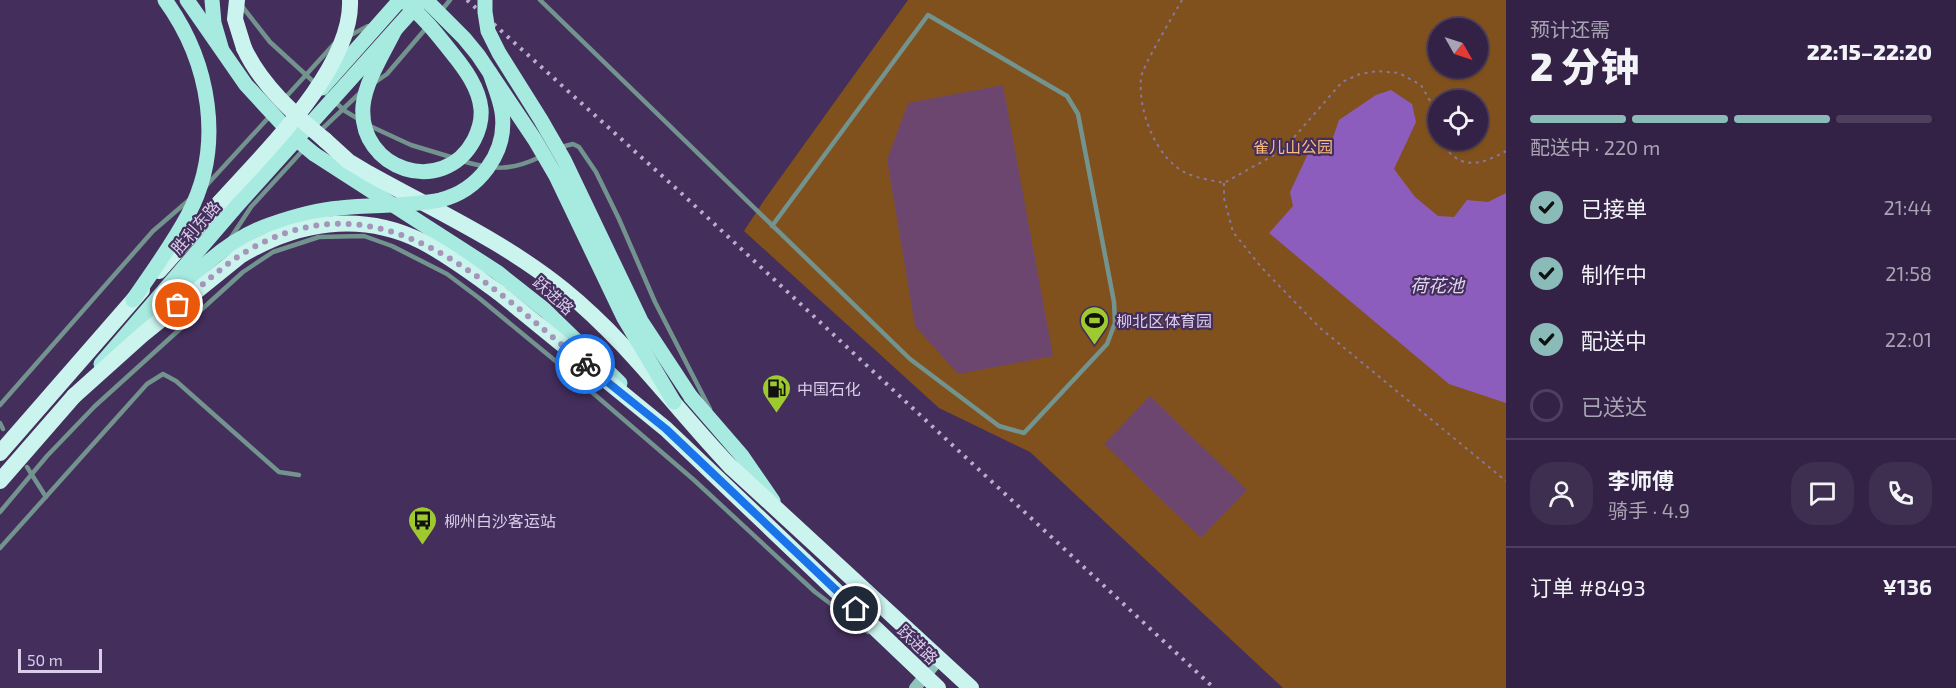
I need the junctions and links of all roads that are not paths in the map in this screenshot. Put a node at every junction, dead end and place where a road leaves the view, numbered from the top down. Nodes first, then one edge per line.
1 (165, 0) edge
2 (186, 0) edge
3 (212, 0) edge
4 (237, 0) edge
5 (350, 0) edge
6 (392, 0) edge
7 (401, 0) edge
8 (422, 0) edge
9 (426, 0) edge
10 (450, 0) edge
11 (485, 0) edge
12 (540, 0) edge
13 (395, 30) junction
14 (222, 51) junction
15 (490, 73) junction
16 (306, 75) junction
17 (343, 109) junction
18 (302, 110) junction
19 (772, 226) junction
20 (243, 272) junction
21 (133, 300) junction
22 (142, 335) junction
23 (74, 396) junction
24 (682, 403) junction
25 (0, 405) edge
26 (666, 429) junction
27 (721, 433) junction
28 (0, 453) edge
29 (27, 467) dead end
30 (32, 475) junction
31 (299, 475) dead end
32 (0, 481) edge
33 (46, 497) junction
34 (0, 512) edge
35 (784, 515) junction
36 (0, 548) edge
37 (870, 633) dead end
38 (879, 640) dead end
39 (943, 663) junction
40 (928, 684) edge
41 (971, 688) edge

1 - 21 main road, bridge
2 - 14 main road, 跃进路, bridge
3 - 14 main road
4 - 16 lane
4 - 24 highway, bridge
5 - 18 highway, bridge
6 - 16 lane
7 - 13 main road, bridge
7 - 18 main road, 胜利东路, bridge
8 - 13 main road, 胜利东路, bridge
9 - 15 main road, 跃进路, bridge
10 - 17 lane
11 - 24 main road, bridge
12 - 19 lane
13 - 23 main road, 胜利东路, bridge
14 - 26 main road, 跃进路, bridge
15 - 22 main road, bridge
15 - 24 main road, 跃进路, bridge
16 - 17 lane
16 - 25 lane
17 - 20 lane
17 - 27 lane
18 - 21 highway, 胜利东路, bridge
19 - 19 lane
20 - 30 lane
20 - 37 lane
21 - 28 highway, 胜利东路
22 - 23 highway, bridge
22 - 26 highway, bridge
23 - 32 highway, 胜利东路
24 - 27 main road
24 - 35 highway, 跃进路
26 - 40 highway, 跃进路
27 - 35 main road
29 - 30 lane
30 - 33 lane
30 - 34 lane
31 - 33 lane
33 - 36 lane
35 - 39 highway, 跃进路
38 - 40 lane
39 - 40 main road
39 - 41 highway, 跃进路

